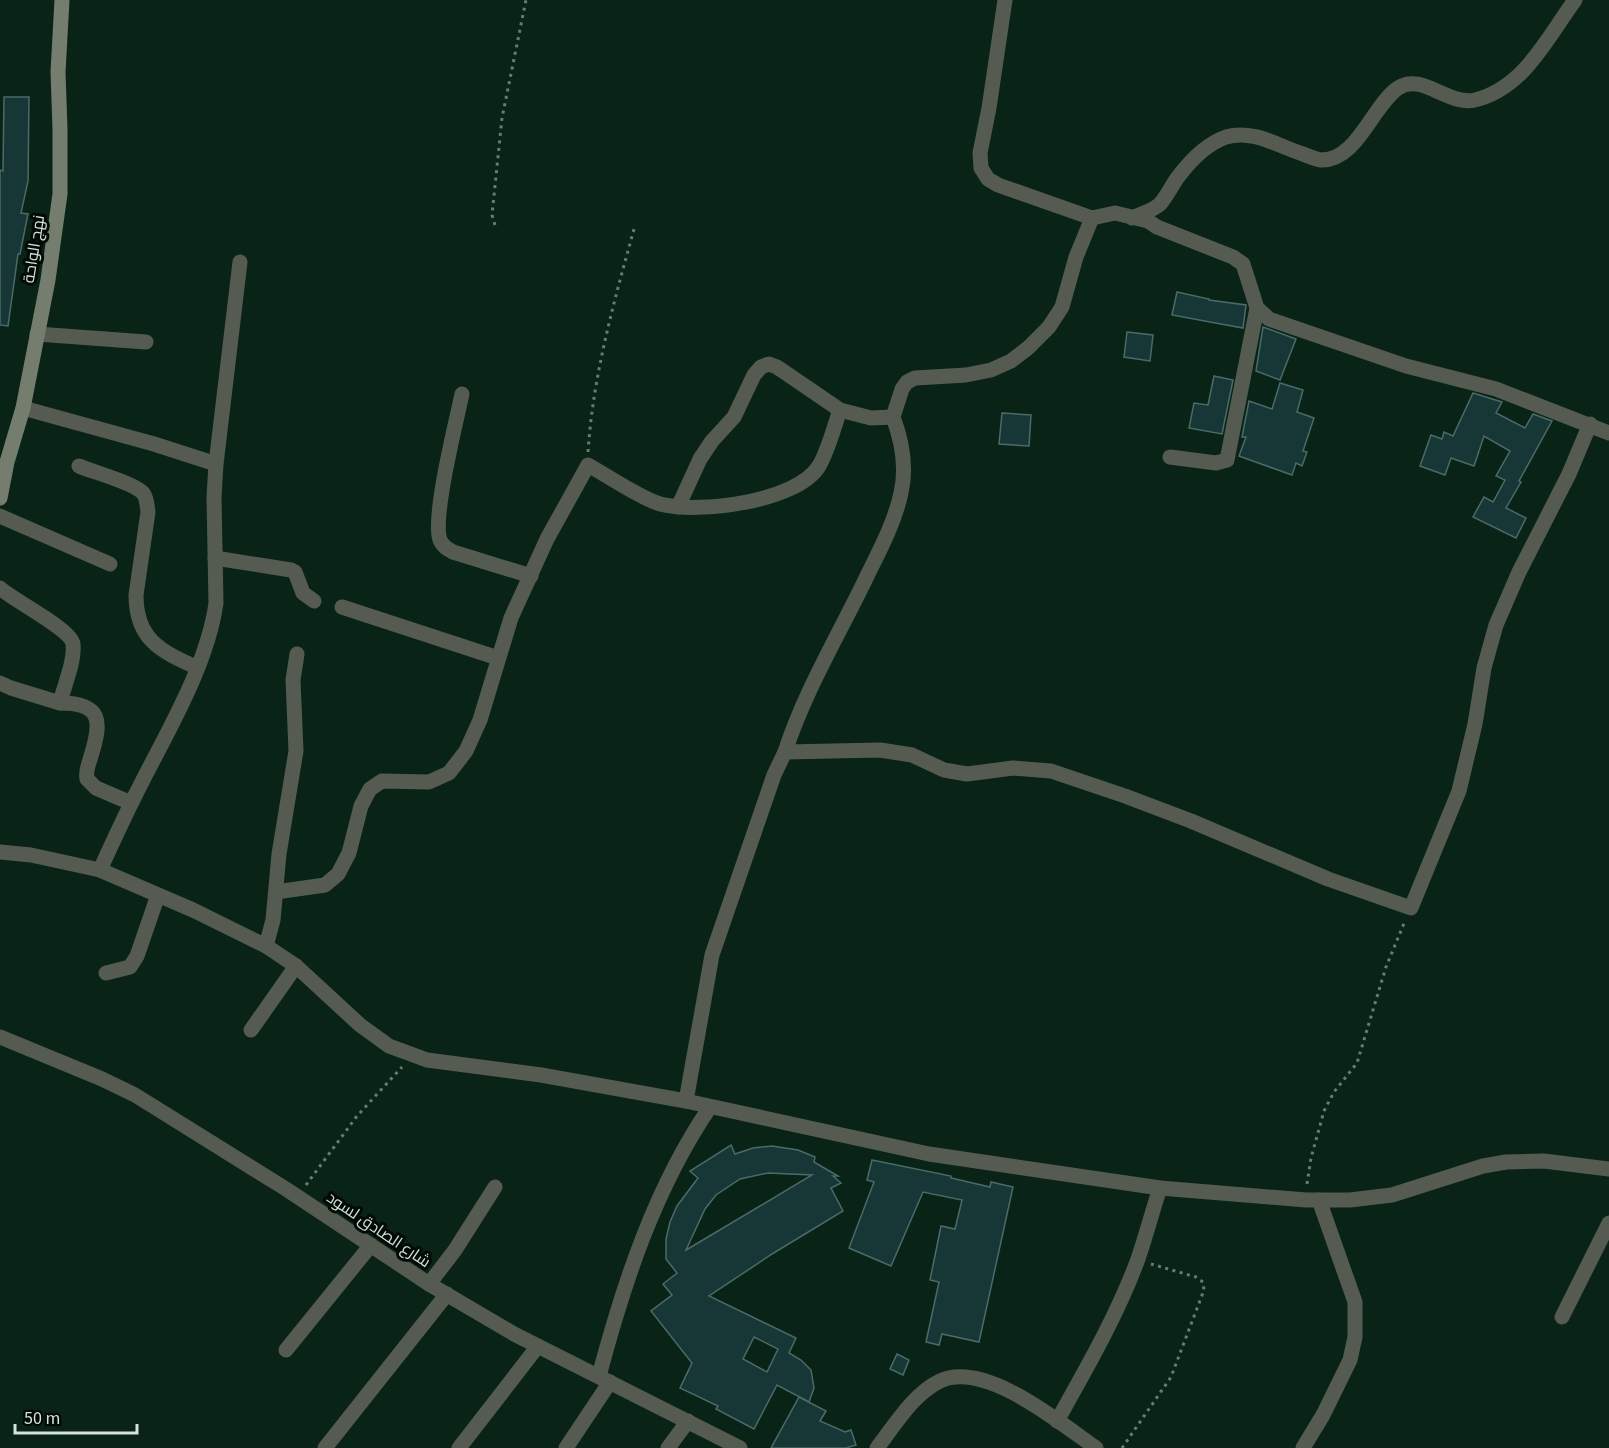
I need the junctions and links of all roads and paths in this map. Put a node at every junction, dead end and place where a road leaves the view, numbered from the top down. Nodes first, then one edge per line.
1 (62, 0) edge
2 (526, 0) edge
3 (1005, 0) edge
4 (1575, 0) edge
5 (1092, 218) junction
6 (1132, 218) junction
7 (495, 225) dead end
8 (634, 229) dead end
9 (240, 262) dead end
10 (1257, 308) junction
11 (37, 334) junction
12 (146, 342) dead end
13 (462, 394) dead end
14 (23, 408) junction
15 (840, 410) junction
16 (893, 417) junction
17 (1590, 424) junction
18 (1609, 433) edge
19 (1170, 457) dead end
20 (216, 464) junction
21 (588, 465) junction
22 (79, 466) dead end
23 (0, 498) edge
24 (678, 507) junction
25 (0, 516) edge
26 (215, 558) junction
27 (110, 564) dead end
28 (531, 576) junction
29 (0, 588) edge
30 (314, 602) dead end
31 (342, 607) dead end
32 (297, 654) dead end
33 (498, 658) junction
34 (196, 667) junction
35 (0, 683) edge
36 (60, 703) junction
37 (784, 752) junction
38 (131, 803) junction
39 (0, 852) edge
40 (100, 870) junction
41 (276, 892) junction
42 (158, 895) junction
43 (1411, 908) junction
44 (266, 946) junction
45 (296, 966) junction
46 (106, 973) dead end
47 (251, 1030) dead end
48 (0, 1037) edge
49 (412, 1055) junction
50 (686, 1101) junction
51 (710, 1107) junction
52 (1609, 1169) edge
53 (495, 1187) dead end
54 (1160, 1188) junction
55 (297, 1196) junction
56 (1312, 1200) junction
57 (1609, 1224) edge
58 (371, 1245) junction
59 (1138, 1260) junction
60 (429, 1284) junction
61 (447, 1294) junction
62 (1562, 1317) dead end
63 (538, 1346) junction
64 (286, 1350) dead end
65 (604, 1379) junction
66 (688, 1421) junction
67 (1057, 1421) junction
68 (325, 1448) edge
69 (459, 1448) edge
70 (566, 1448) edge
71 (668, 1448) edge
72 (740, 1448) edge
73 (877, 1448) edge
74 (1095, 1448) edge
75 (1122, 1448) edge
76 (1303, 1448) edge

1 - 11 street, نهج الواحة
2 - 7 path
3 - 5 street
4 - 6 street
5 - 6 street
5 - 16 street
6 - 10 street
8 - 21 path
9 - 20 street
10 - 17 street
10 - 19 street
11 - 12 street
11 - 14 street, نهج الواحة
13 - 28 street
14 - 20 street
14 - 23 street, نهج الواحة
15 - 16 street
15 - 24 street
15 - 24 street
16 - 37 street
17 - 18 street
17 - 43 street
20 - 26 street
21 - 24 street
21 - 28 street
22 - 34 street
25 - 27 street
26 - 30 street
26 - 34 street
28 - 33 street
29 - 36 street
31 - 33 street
32 - 41 street
33 - 41 street
34 - 38 street
35 - 36 street
36 - 38 street
37 - 43 street
37 - 50 street
38 - 40 street
39 - 40 street
40 - 42 street
41 - 44 street
42 - 44 street
42 - 46 street
43 - 56 path
44 - 45 street
45 - 47 street
45 - 49 street
48 - 55 street, شارع الصادق لسود
49 - 50 street
49 - 55 path
50 - 51 street
51 - 54 street
51 - 65 street
52 - 56 street
53 - 60 street
54 - 56 street
54 - 59 street
55 - 58 street, شارع الصادق لسود
56 - 76 street
57 - 62 street
58 - 60 street, شارع الصادق لسود
58 - 64 street
59 - 67 street
59 - 75 path
60 - 61 street, شارع الصادق لسود
61 - 63 street, شارع الصادق لسود
61 - 68 street
63 - 65 street, شارع الصادق لسود
63 - 69 street
65 - 66 street, شارع الصادق لسود
65 - 70 street
66 - 71 street
66 - 72 street, شارع الصادق لسود
67 - 73 street
67 - 74 street

